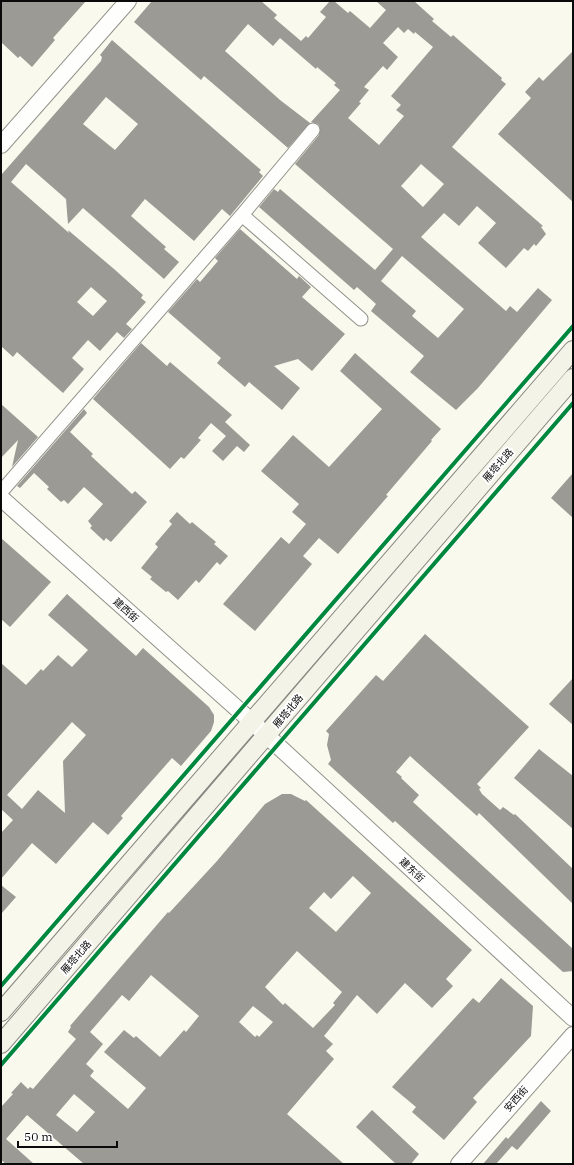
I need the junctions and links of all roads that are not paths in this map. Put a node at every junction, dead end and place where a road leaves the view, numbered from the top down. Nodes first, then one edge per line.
1 (128, 1) edge
2 (313, 130) dead end
3 (1, 145) edge
4 (242, 215) junction
5 (361, 319) dead end
6 (573, 350) edge
7 (573, 378) edge
8 (1, 492) edge
9 (1, 498) edge
10 (251, 721) junction
11 (267, 736) junction
12 (1, 1012) edge
13 (573, 1018) edge
14 (573, 1035) edge
15 (1, 1044) edge
16 (459, 1164) edge

1 - 3 street
2 - 4 street
4 - 5 street
4 - 8 street
6 - 10 main road, 雁塔北路
7 - 11 main road, 雁塔北路
9 - 10 street, 建西街
10 - 11 street, 建东街
10 - 12 main road, 雁塔北路
11 - 13 street, 建东街
11 - 15 main road, 雁塔北路
14 - 16 street, 安西街

